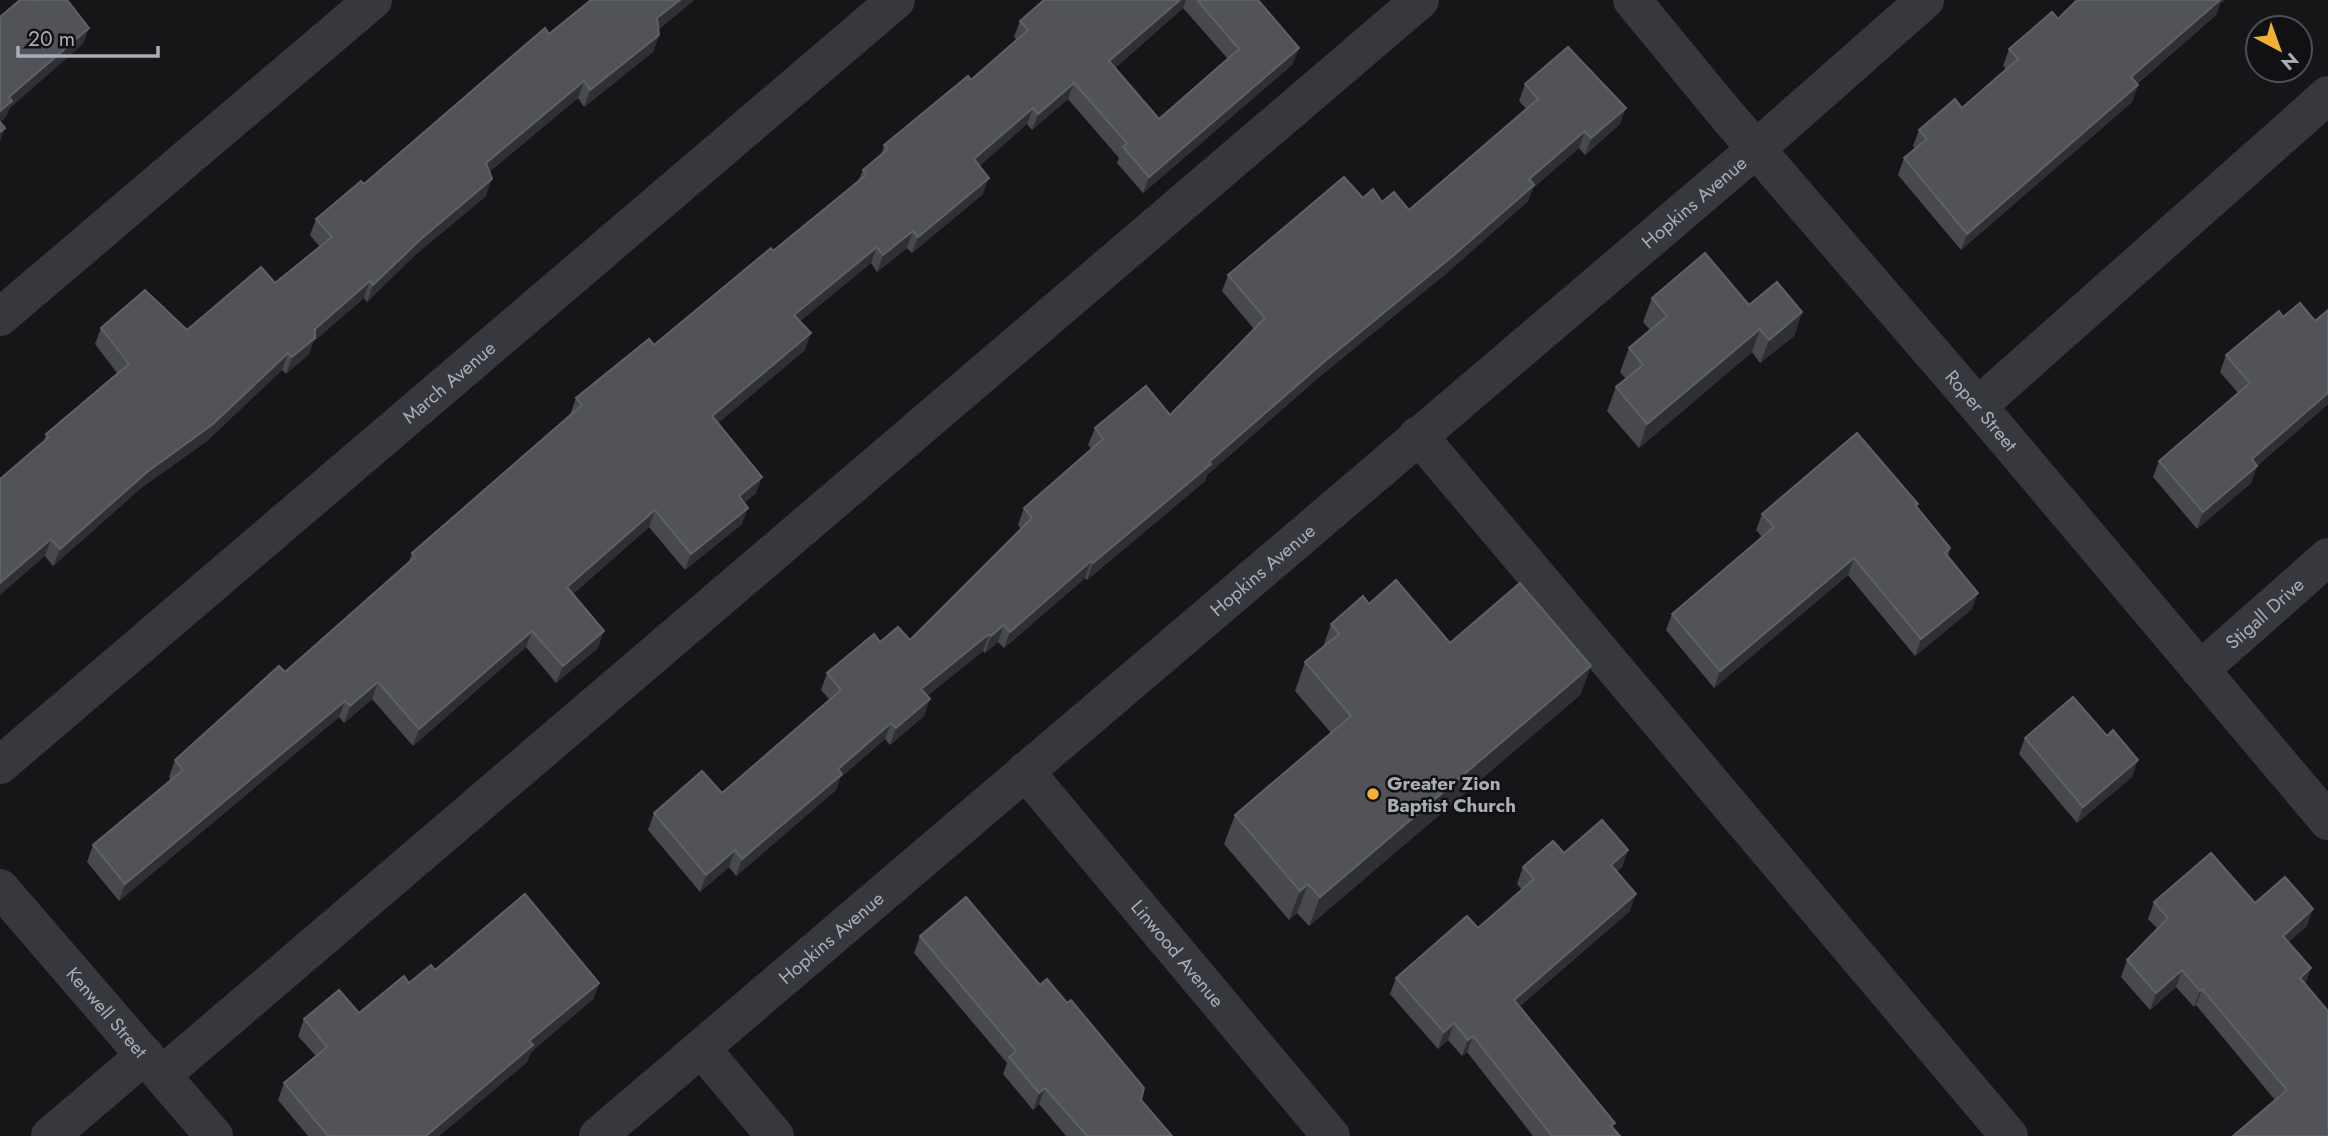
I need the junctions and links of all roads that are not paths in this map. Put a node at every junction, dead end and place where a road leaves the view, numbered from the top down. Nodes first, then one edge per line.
1 (373, 0) edge
2 (896, 0) edge
3 (1420, 0) edge
4 (1632, 0) edge
5 (1925, 0) edge
6 (2328, 95) edge
7 (1756, 149) junction
8 (0, 317) edge
9 (1978, 406) junction
10 (1418, 435) junction
11 (2328, 557) edge
12 (2200, 670) junction
13 (0, 765) edge
14 (1025, 771) junction
15 (2328, 821) edge
16 (0, 888) edge
17 (701, 1048) junction
18 (153, 1065) junction
19 (50, 1136) edge
20 (214, 1136) edge
21 (598, 1136) edge
22 (775, 1136) edge
23 (1331, 1136) edge
24 (2009, 1136) edge

1 - 8 street
2 - 13 street, March Avenue
3 - 18 street
4 - 7 street, Roper Street
5 - 7 street, Hopkins Avenue
6 - 9 street
7 - 9 street, Roper Street
7 - 10 street, Hopkins Avenue
9 - 12 street, Roper Street
10 - 14 street, Hopkins Avenue
10 - 24 street
11 - 12 street, Stigall Drive
12 - 15 street, Roper Street
14 - 17 street, Hopkins Avenue
14 - 23 street, Linwood Avenue
16 - 18 street, Kenwell Street
17 - 21 street, Hopkins Avenue
17 - 22 street
18 - 19 street
18 - 20 street, Kenwell Street

